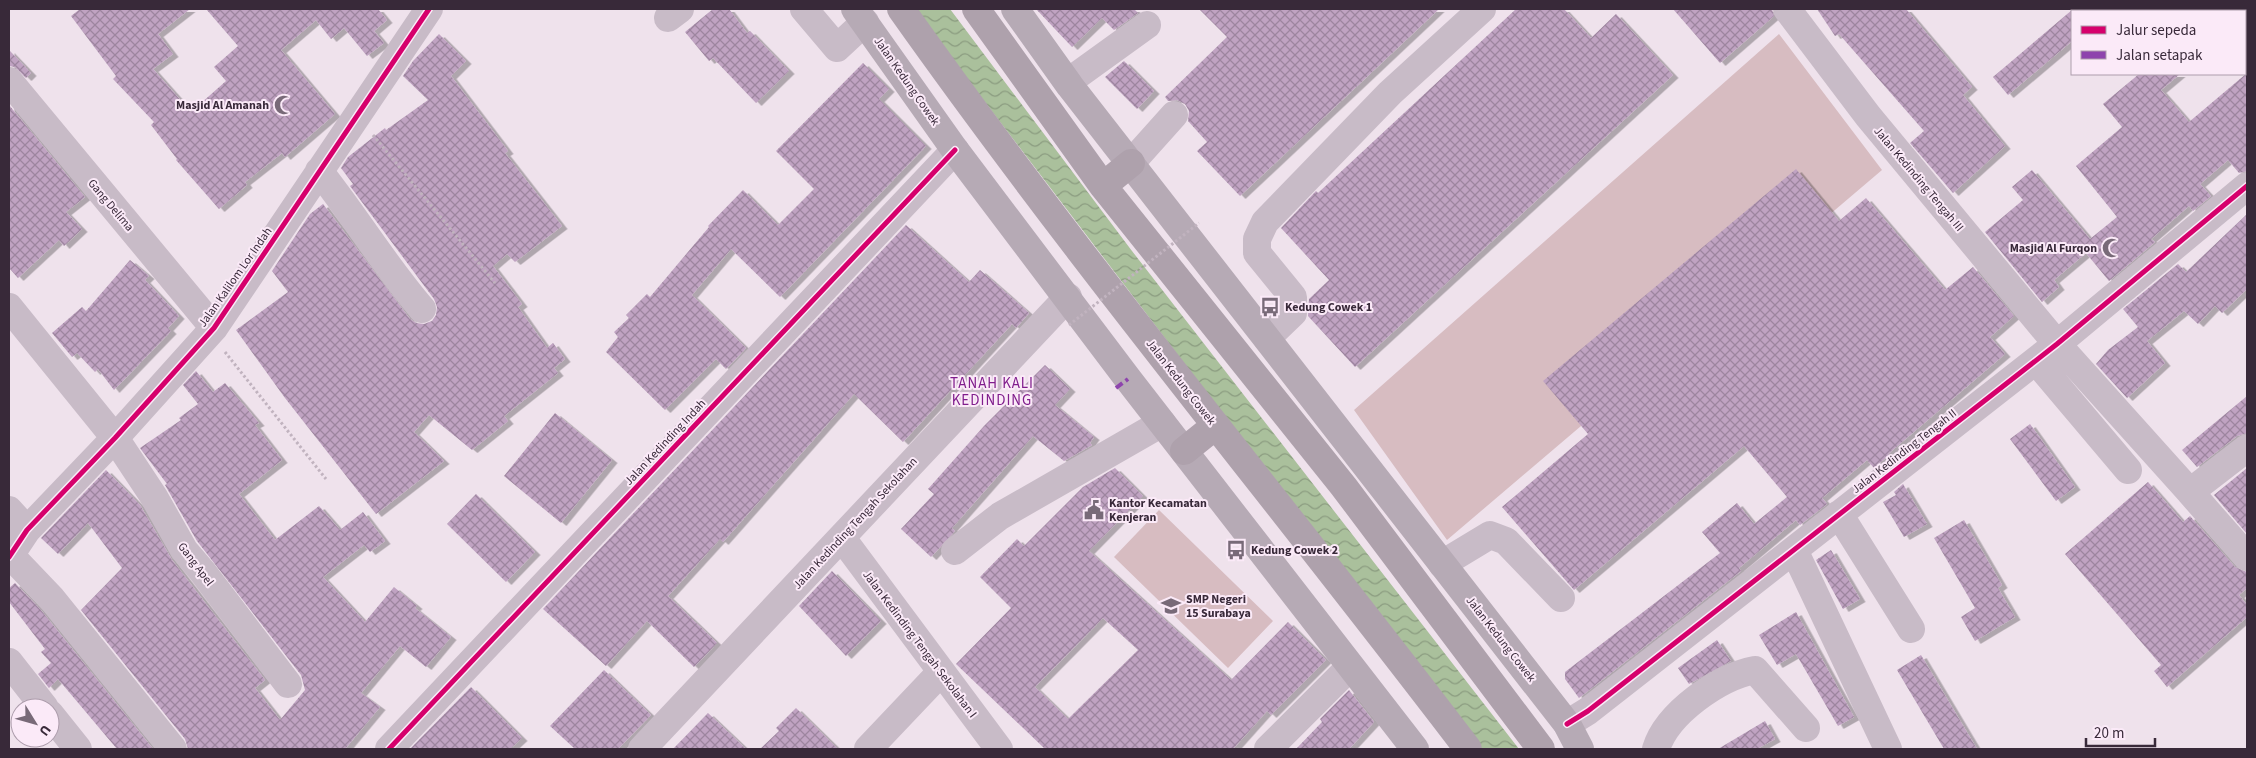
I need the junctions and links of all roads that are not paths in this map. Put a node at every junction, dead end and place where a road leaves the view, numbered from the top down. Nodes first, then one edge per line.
1 (429, 9) edge
2 (804, 9) edge
3 (901, 9) edge
4 (976, 9) edge
5 (1015, 9) edge
6 (1482, 9) edge
7 (1787, 9) edge
8 (860, 15) edge
9 (1147, 25) dead end
10 (9, 82) edge
11 (1068, 82) junction
12 (1174, 116) dead end
13 (955, 150) junction
14 (1131, 163) junction
15 (319, 171) junction
16 (1103, 186) junction
17 (2247, 186) edge
18 (1068, 297) junction
19 (9, 307) edge
20 (422, 309) dead end
21 (212, 330) junction
22 (1267, 338) junction
23 (2046, 352) junction
24 (1162, 423) junction
25 (1215, 426) junction
26 (115, 438) junction
27 (2247, 448) edge
28 (1184, 451) junction
29 (2128, 470) dead end
30 (2190, 492) junction
31 (9, 510) edge
32 (1839, 514) junction
33 (27, 530) junction
34 (842, 538) junction
35 (1794, 550) junction
36 (955, 551) dead end
37 (9, 556) edge
38 (2247, 557) edge
39 (1442, 564) junction
40 (1561, 598) dead end
41 (1911, 629) dead end
42 (9, 662) edge
43 (1350, 667) junction
44 (941, 672) junction
45 (288, 684) dead end
46 (37, 698) edge
47 (1567, 724) junction
48 (60, 726) edge
49 (1806, 728) dead end
50 (78, 749) edge
51 (173, 749) edge
52 (389, 749) edge
53 (642, 749) edge
54 (868, 749) edge
55 (999, 749) edge
56 (1268, 749) edge
57 (1415, 749) edge
58 (1468, 749) edge
59 (1541, 749) edge
60 (1580, 749) edge
61 (1656, 749) edge
62 (1888, 749) edge

1 - 15 street, Jalan Kalilom Lor Indah
2 - 8 street
3 - 25 highway, Jalan Kedung Cowek
4 - 16 highway
5 - 11 main road, Jalan Kedung Cowek
6 - 22 street
7 - 23 street, Jalan Kedinding Tengah III
8 - 13 main road, Jalan Kedung Cowek
9 - 11 street
10 - 21 street, Gang Delima
11 - 14 main road, Jalan Kedung Cowek
12 - 14 street
13 - 18 main road, Jalan Kedung Cowek
13 - 52 street, Jalan Kedinding Indah
14 - 16 highway
14 - 22 main road, Jalan Kedung Cowek
15 - 20 street
15 - 21 street, Jalan Kalilom Lor Indah
16 - 59 highway
17 - 23 street, Jalan Kedinding Tengah II
18 - 24 main road, Jalan Kedung Cowek
18 - 34 street, Jalan Kedinding Tengah Sekolahan
19 - 26 street, Gang Apel
21 - 26 street, Jalan Kalilom Lor Indah
22 - 39 main road, Jalan Kedung Cowek
23 - 29 street
23 - 30 street
23 - 32 street, Jalan Kedinding Tengah II
24 - 28 main road, Jalan Kedung Cowek
24 - 36 street
25 - 28 highway
25 - 58 highway, Jalan Kedung Cowek
26 - 33 street, Jalan Kalilom Lor Indah
26 - 45 street, Gang Apel
27 - 30 street
28 - 43 main road, Jalan Kedung Cowek
30 - 38 street
31 - 33 street
32 - 35 street, Jalan Kedinding Tengah II
32 - 41 street
33 - 37 street, Jalan Kalilom Lor Indah
34 - 44 street, Jalan Kedinding Tengah Sekolahan I
34 - 53 street, Jalan Kedinding Tengah Sekolahan
35 - 47 street, Jalan Kedinding Tengah II
35 - 62 street
37 - 51 street
39 - 40 street
39 - 47 main road, Jalan Kedung Cowek
42 - 46 street
43 - 56 street
43 - 57 main road, Jalan Kedung Cowek
44 - 54 street
44 - 55 street, Jalan Kedinding Tengah Sekolahan I
47 - 60 main road, Jalan Kedung Cowek
48 - 50 street
49 - 61 street

